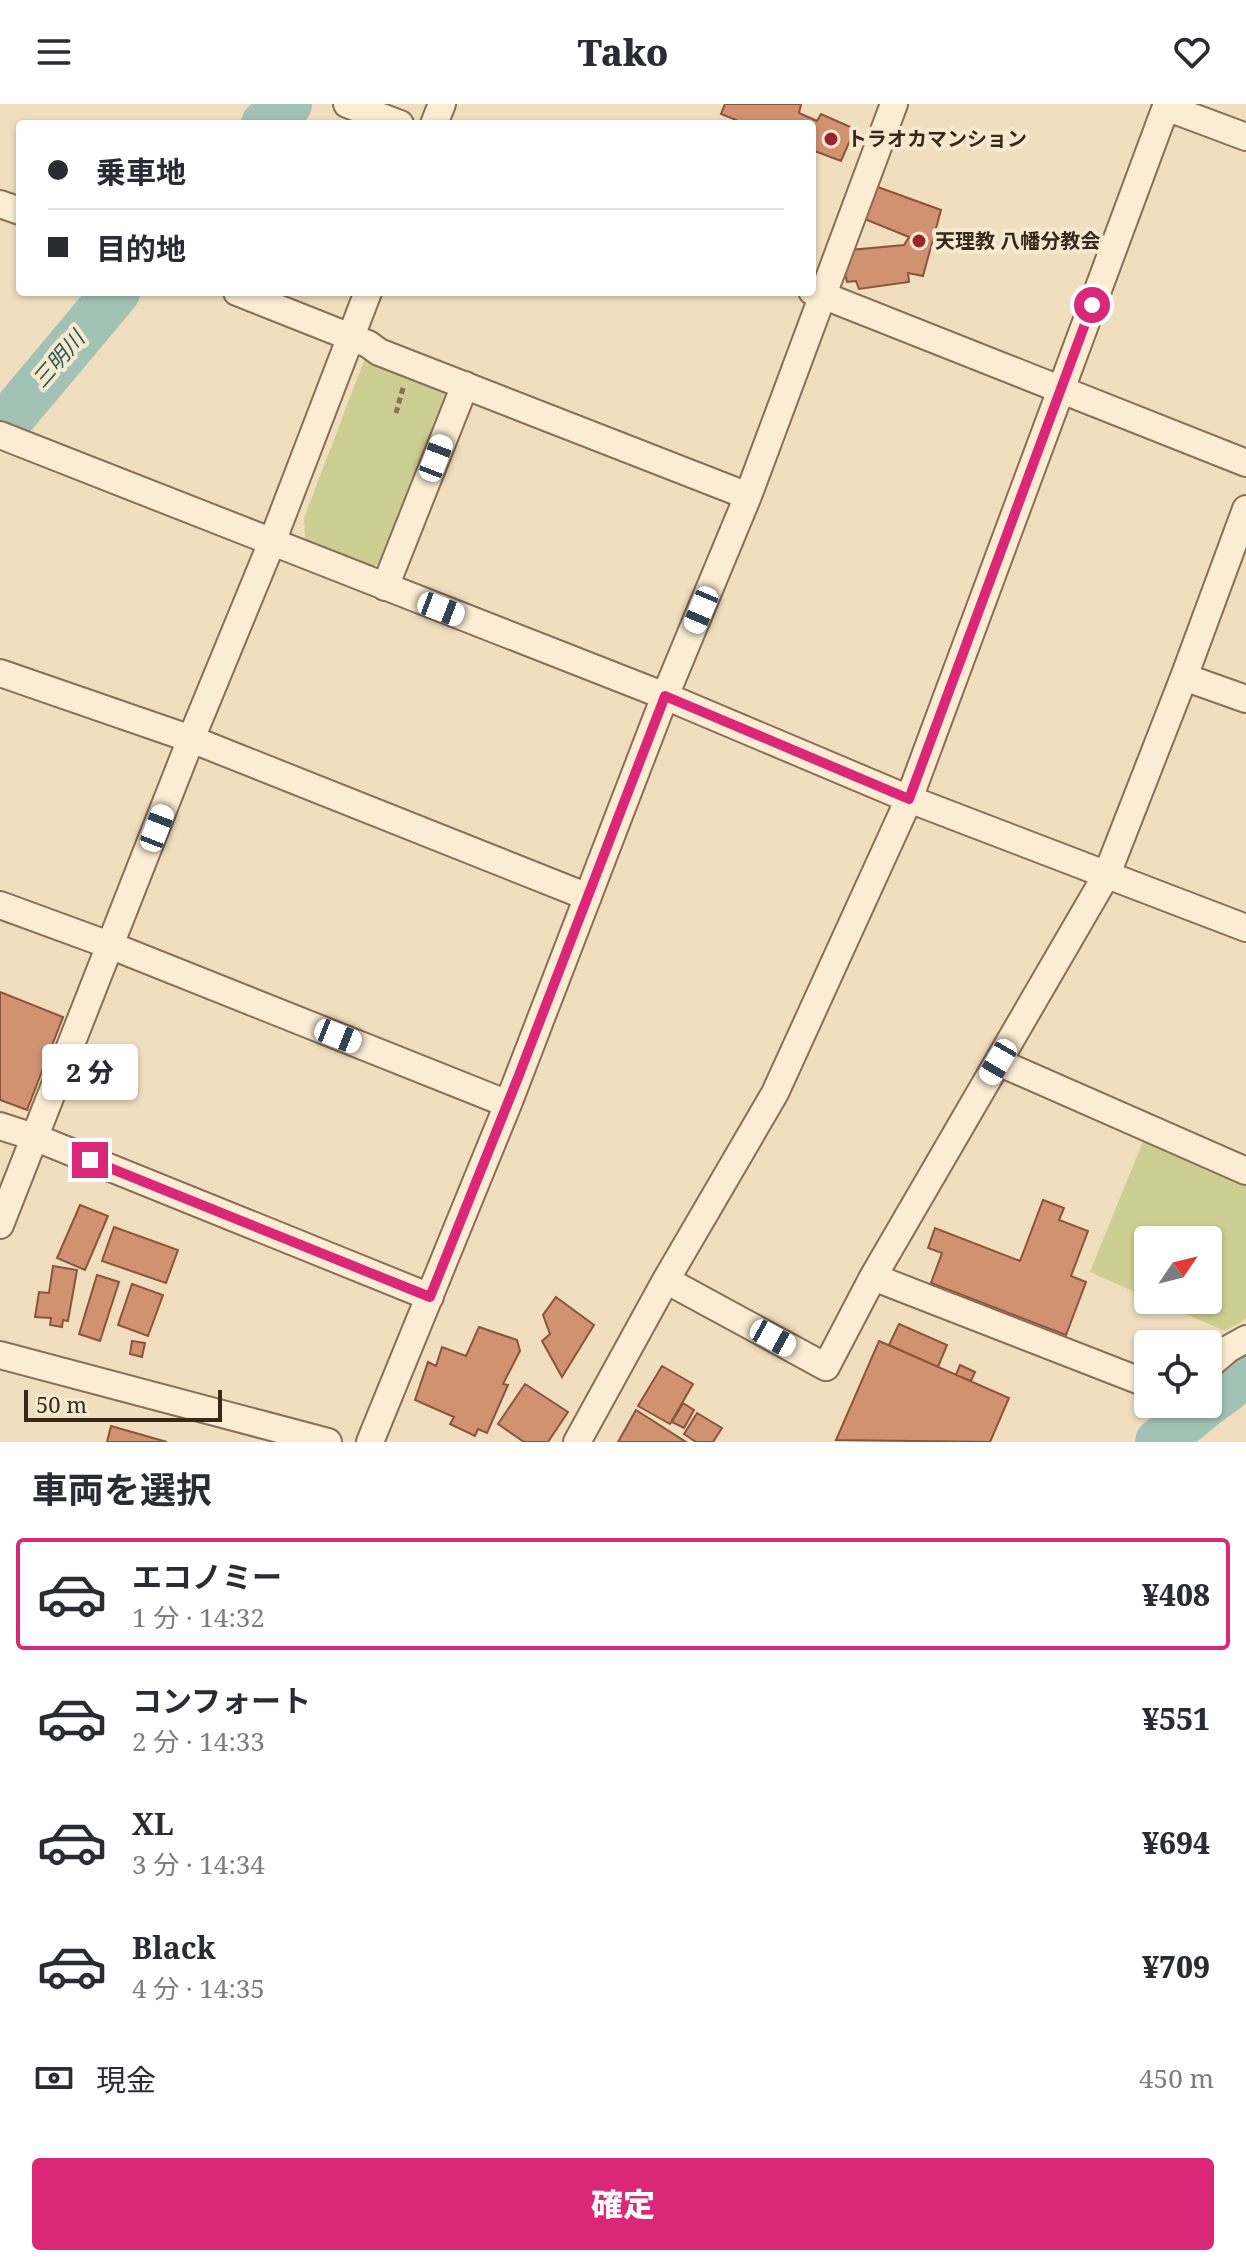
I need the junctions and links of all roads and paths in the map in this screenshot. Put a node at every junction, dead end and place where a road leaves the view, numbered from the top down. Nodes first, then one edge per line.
1 (347, 104) edge
2 (894, 104) edge
3 (1166, 106) edge
4 (389, 120) edge
5 (1246, 137) edge
6 (818, 294) edge
7 (247, 296) edge
8 (366, 296) edge
9 (350, 337) junction
10 (465, 385) junction
11 (1060, 390) junction
12 (0, 435) edge
13 (1246, 463) edge
14 (748, 496) junction
15 (1246, 509) edge
16 (272, 542) junction
17 (385, 587) junction
18 (0, 673) edge
19 (1184, 677) junction
20 (665, 696) junction
21 (1246, 699) edge
22 (191, 739) junction
23 (909, 799) junction
24 (1107, 874) junction
25 (588, 897) junction
26 (0, 905) edge
27 (1246, 928) edge
28 (112, 946) junction
29 (998, 1062) junction
30 (508, 1104) junction
31 (0, 1126) edge
32 (34, 1137) junction
33 (1246, 1171) edge
34 (0, 1225) edge
35 (873, 1277) junction
36 (666, 1280) junction
37 (430, 1297) junction
38 (1246, 1339) edge
39 (1222, 1354) edge
40 (0, 1355) edge
41 (1134, 1379) edge
42 (328, 1442) edge
43 (370, 1442) edge
44 (577, 1442) edge

1 - 4 street
2 - 6 street
3 - 5 street
3 - 11 street
6 - 11 street
6 - 14 street
7 - 9 street
8 - 9 street
9 - 10 street
9 - 16 street
10 - 14 street
10 - 17 street
11 - 13 street
11 - 23 street
12 - 16 street
14 - 20 street
15 - 19 street
16 - 17 street
16 - 22 street
17 - 20 street
18 - 22 street
19 - 21 street
19 - 24 street
20 - 23 street
20 - 25 street
22 - 25 street
22 - 28 street
23 - 24 street
23 - 36 street
24 - 27 street
24 - 29 street
25 - 30 street
26 - 28 street
28 - 30 street
28 - 32 street
29 - 33 street
29 - 35 street
30 - 37 street
31 - 32 street
32 - 34 street
32 - 37 street
35 - 36 street
35 - 41 street
36 - 44 street
37 - 43 street
38 - 39 street
40 - 42 street

